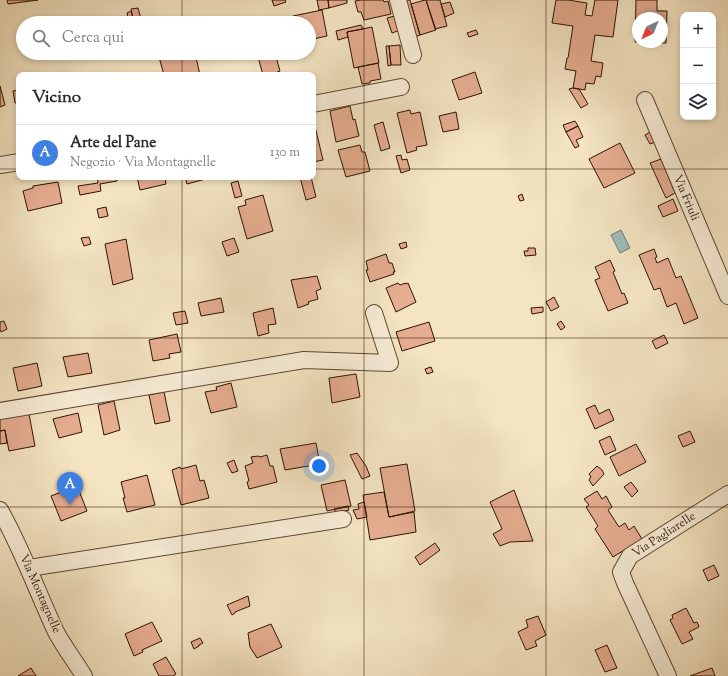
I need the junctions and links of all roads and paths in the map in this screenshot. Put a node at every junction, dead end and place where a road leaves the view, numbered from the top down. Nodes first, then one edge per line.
1 (398, 0) edge
2 (413, 55) dead end
3 (401, 87) dead end
4 (645, 100) dead end
5 (316, 103) edge
6 (16, 162) edge
7 (0, 165) edge
8 (728, 296) edge
9 (374, 313) dead end
10 (0, 411) edge
11 (728, 494) edge
12 (0, 510) edge
13 (343, 519) dead end
14 (29, 568) junction
15 (84, 676) edge
16 (668, 676) edge

1 - 2 street
3 - 5 street
4 - 8 street, Via Friuli
6 - 7 street
9 - 10 street
11 - 16 street, Via Pagliarelle
12 - 14 street, Via Montagnelle
13 - 14 street
14 - 15 street, Via Montagnelle

